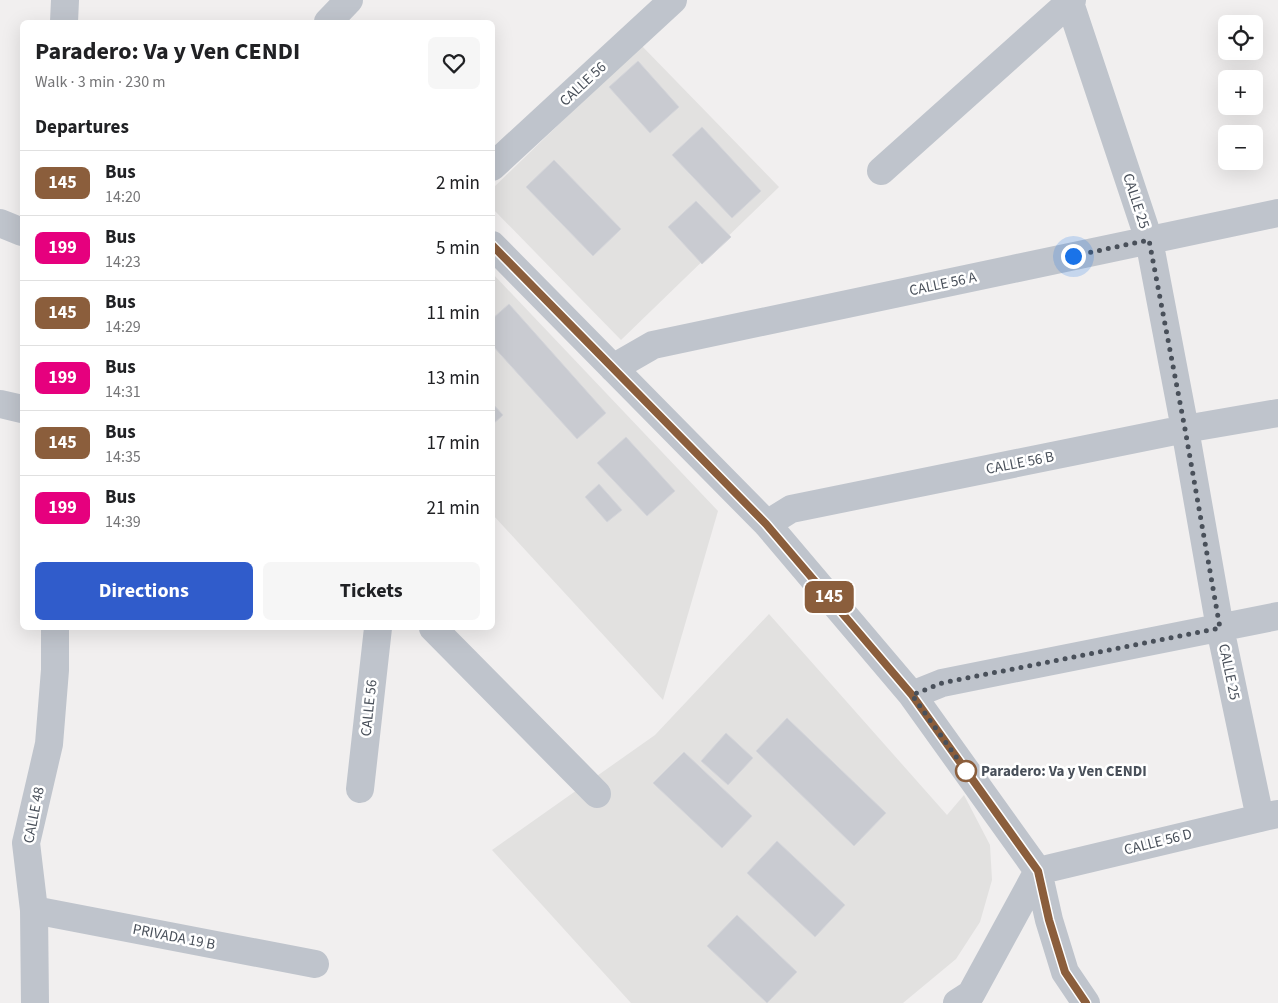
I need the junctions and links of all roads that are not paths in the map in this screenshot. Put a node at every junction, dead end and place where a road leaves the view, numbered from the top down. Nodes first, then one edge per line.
1 (65, 0) edge
2 (349, 0) edge
3 (673, 0) edge
4 (1071, 2) edge
5 (64, 20) edge
6 (330, 20) edge
7 (495, 164) edge
8 (881, 171) dead end
9 (1278, 213) edge
10 (0, 223) edge
11 (20, 231) edge
12 (1149, 240) junction
13 (495, 248) edge
14 (613, 368) junction
15 (0, 404) edge
16 (20, 409) edge
17 (1278, 413) edge
18 (1185, 429) junction
19 (766, 524) junction
20 (1278, 616) edge
21 (1220, 628) junction
22 (55, 630) edge
23 (378, 630) edge
24 (435, 630) edge
25 (912, 695) junction
26 (360, 789) dead end
27 (597, 794) dead end
28 (1269, 816) edge
29 (1038, 871) junction
30 (34, 910) junction
31 (315, 964) dead end
32 (35, 1003) edge
33 (957, 1003) edge
34 (1086, 1003) edge

1 - 5 street
2 - 6 street
3 - 7 street, CALLE 56
4 - 8 street
4 - 12 street, CALLE 25
9 - 12 street, CALLE 56 A
10 - 11 street
12 - 14 street, CALLE 56 A
12 - 18 street, CALLE 25
13 - 14 street
14 - 19 street
15 - 16 street
17 - 18 street, CALLE 56 B
18 - 19 street, CALLE 56 B
18 - 21 street, CALLE 25
19 - 25 street
20 - 21 street
21 - 25 street
21 - 28 street, CALLE 25
22 - 30 street, CALLE 48
23 - 26 street, CALLE 56
24 - 27 street
25 - 29 street
28 - 29 street, CALLE 56 D
29 - 33 street
29 - 34 street
30 - 31 street, PRIVADA 19 B
30 - 32 street, CALLE 48

